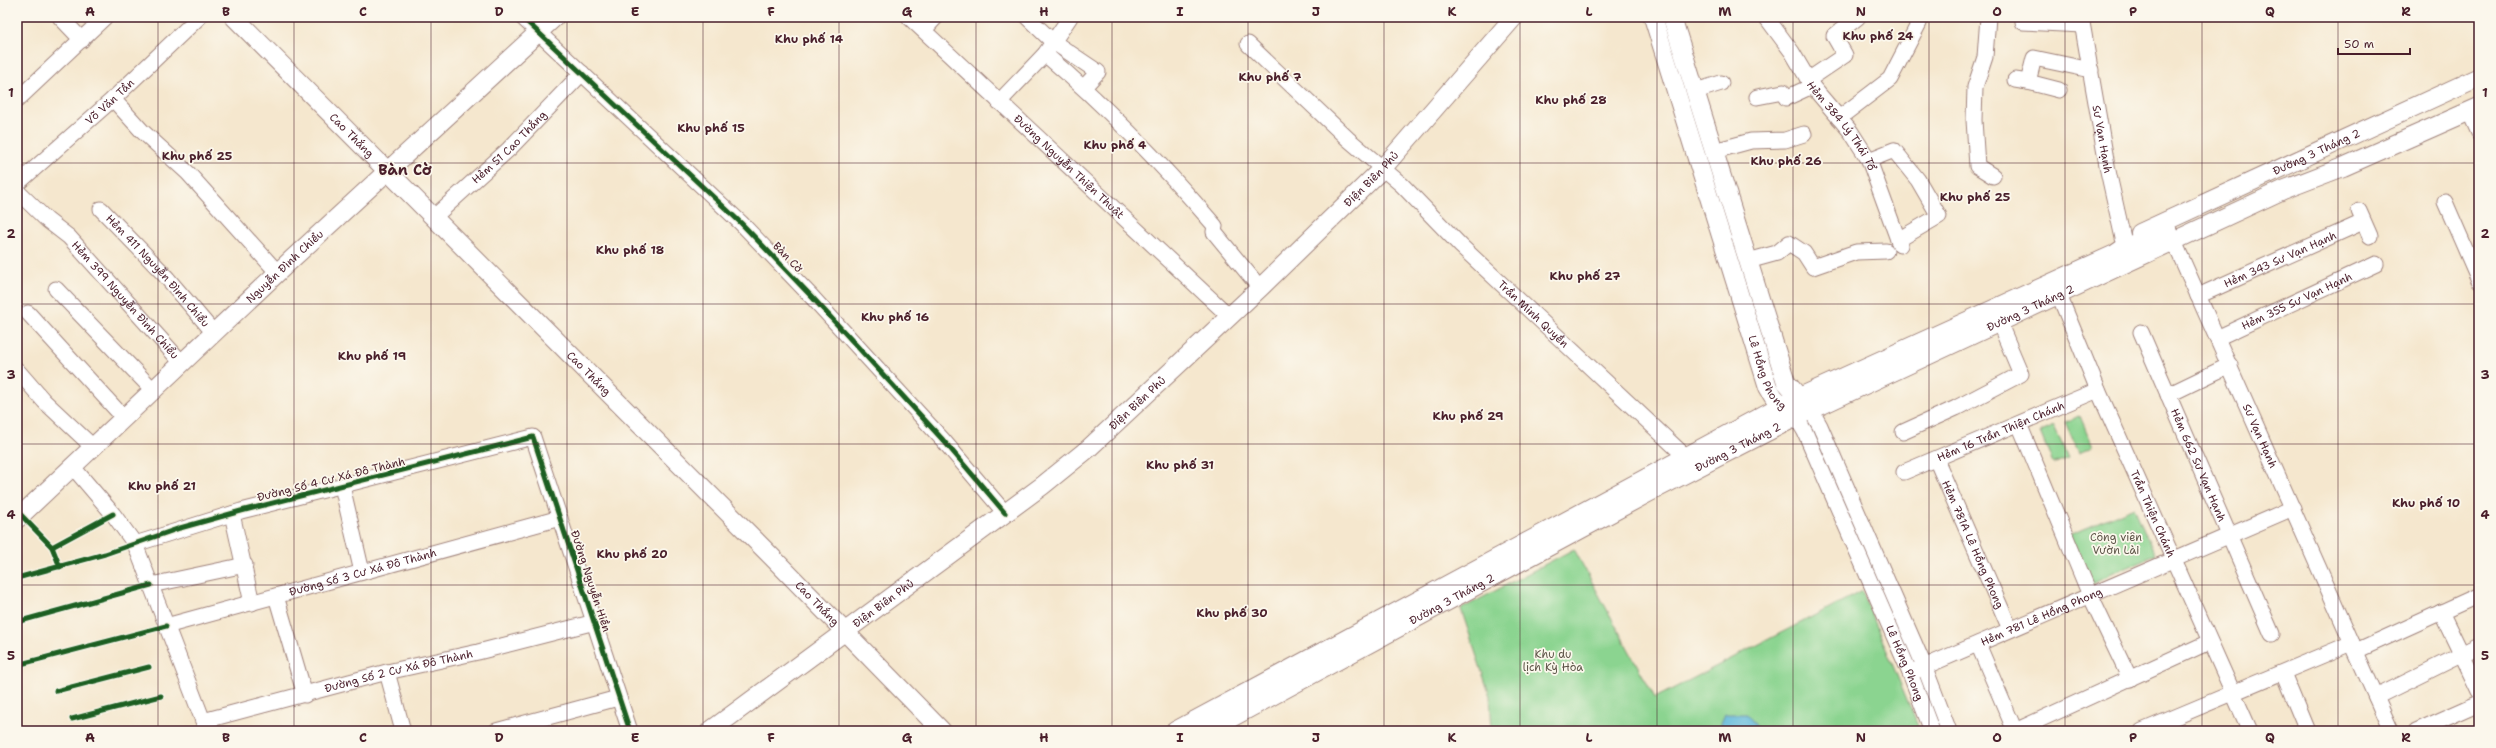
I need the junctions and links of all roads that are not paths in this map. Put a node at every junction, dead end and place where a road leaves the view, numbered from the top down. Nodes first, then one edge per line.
1 (60, 17) edge
2 (105, 17) edge
3 (200, 17) edge
4 (234, 17) edge
5 (522, 17) edge
6 (555, 17) edge
7 (909, 17) edge
8 (936, 17) edge
9 (1027, 17) edge
10 (1070, 17) edge
11 (1514, 17) edge
12 (1653, 17) edge
13 (1672, 17) edge
14 (1766, 17) edge
15 (1920, 17) edge
16 (1988, 17) edge
17 (1852, 19) edge
18 (2081, 21) edge
19 (2023, 22) dead end
20 (924, 30) junction
21 (538, 33) junction
22 (82, 40) junction
23 (1052, 40) junction
24 (1248, 44) dead end
25 (1045, 54) junction
26 (2091, 70) junction
27 (582, 72) junction
28 (2479, 77) edge
29 (1721, 83) dead end
30 (1810, 83) junction
31 (2479, 84) edge
32 (1084, 87) junction
33 (2059, 90) dead end
34 (1696, 91) junction
35 (2454, 92) junction
36 (2479, 94) edge
37 (1757, 97) dead end
38 (113, 99) junction
39 (17, 100) edge
40 (999, 102) junction
41 (2473, 112) edge
42 (1839, 118) junction
43 (2479, 133) edge
44 (1804, 134) dead end
45 (1714, 151) junction
46 (1869, 160) junction
47 (1382, 169) junction
48 (387, 173) junction
49 (1993, 176) dead end
50 (2270, 183) junction
51 (17, 184) edge
52 (17, 191) edge
53 (2445, 202) dead end
54 (101, 209) dead end
55 (433, 218) junction
56 (2169, 230) junction
57 (2370, 236) dead end
58 (1895, 245) junction
59 (2132, 250) junction
60 (1748, 261) junction
61 (2376, 264) dead end
62 (278, 272) junction
63 (2479, 280) edge
64 (1260, 288) junction
65 (56, 289) dead end
66 (2059, 295) junction
67 (2198, 296) junction
68 (28, 313) dead end
69 (1229, 316) junction
70 (1999, 322) junction
71 (2141, 332) dead end
72 (214, 334) junction
73 (2217, 338) junction
74 (182, 363) junction
75 (2230, 365) junction
76 (17, 370) edge
77 (153, 390) junction
78 (2098, 390) junction
79 (2168, 394) junction
80 (1790, 401) junction
81 (1804, 414) junction
82 (124, 418) junction
83 (2019, 424) junction
84 (1903, 432) dead end
85 (533, 437) joint
86 (92, 447) junction
87 (1686, 457) junction
88 (1936, 459) junction
89 (72, 466) junction
90 (1904, 472) dead end
91 (342, 486) junction
92 (2293, 508) junction
93 (1005, 513) junction
94 (232, 514) junction
95 (560, 518) junction
96 (17, 519) edge
97 (2230, 535) junction
98 (134, 544) junction
99 (2174, 562) junction
100 (245, 565) junction
101 (362, 572) junction
102 (151, 585) junction
103 (2090, 595) junction
104 (2479, 595) edge
105 (276, 596) junction
106 (252, 603) junction
107 (2441, 612) junction
108 (595, 622) junction
109 (166, 626) junction
110 (2010, 629) junction
111 (844, 631) junction
112 (2272, 634) dead end
113 (2209, 642) junction
114 (1978, 644) junction
115 (2479, 646) edge
116 (2354, 647) junction
117 (2462, 655) junction
118 (1925, 668) junction
119 (387, 672) junction
120 (1910, 673) junction
121 (2283, 673) junction
122 (2130, 679) junction
123 (2479, 691) edge
124 (2232, 693) junction
125 (305, 695) junction
126 (2376, 697) junction
127 (618, 698) junction
128 (2479, 703) edge
129 (205, 726) edge
130 (2389, 730) edge
131 (404, 731) edge
132 (496, 731) edge
133 (630, 731) edge
134 (710, 731) edge
135 (942, 731) edge
136 (1175, 731) edge
137 (1207, 731) edge
138 (1932, 731) edge
139 (1949, 731) edge
140 (2142, 731) edge
141 (2250, 731) edge
142 (2307, 731) edge
143 (2416, 731) edge

1 - 22 street
2 - 22 street
3 - 38 street, Võ Văn Tần
4 - 48 main road, Cao Thắng
5 - 21 street, Bàn Cờ
6 - 21 main road, Nguyễn Đình Chiểu
7 - 20 street, Đường Nguyễn Thiện Thuật
8 - 20 street
9 - 23 street
10 - 23 street
11 - 47 main road, Điện Biên Phủ
12 - 80 main road, Lê Hồng Phong
13 - 34 main road, Lê Hồng Phong
14 - 30 street, Hẻm 384 Lý Thái Tổ
15 - 42 street
16 - 49 street
17 - 30 street
18 - 19 street
18 - 26 street, Sư Vạn Hạnh
20 - 40 street, Đường Nguyễn Thiện Thuật
21 - 27 street, Bàn Cờ
21 - 48 main road, Nguyễn Đình Chiểu
22 - 39 street
23 - 25 street
23 - 32 street
24 - 47 street, Trần Minh Quyền
25 - 32 street
25 - 40 street
26 - 33 street
26 - 59 street, Sư Vạn Hạnh
27 - 55 street, Hẻm 51 Cao Thắng
27 - 93 street, Bàn Cờ
28 - 35 main road, Đường 3 Tháng 2
29 - 34 street
30 - 37 street
30 - 42 street, Hẻm 384 Lý Thái Tổ
31 - 35 main road, Đường 3 Tháng 2
32 - 64 street
34 - 45 main road, Lê Hồng Phong
35 - 50 main road, Đường 3 Tháng 2
36 - 50 main road, Đường 3 Tháng 2
38 - 51 street, Võ Văn Tần
38 - 62 street
40 - 69 street, Đường Nguyễn Thiện Thuật
41 - 43 street
41 - 50 main road, Đường 3 Tháng 2
42 - 46 street, Hẻm 384 Lý Thái Tổ
44 - 45 street
45 - 60 main road, Lê Hồng Phong
46 - 58 street, Hẻm 384 Lý Thái Tổ
46 - 58 street
47 - 64 main road, Điện Biên Phủ
47 - 87 street, Trần Minh Quyền
48 - 55 main road, Cao Thắng
48 - 62 main road, Nguyễn Đình Chiểu
50 - 56 main road, Đường 3 Tháng 2
50 - 56 main road, Đường 3 Tháng 2
52 - 74 street, Hẻm 399 Nguyễn Ðình Chiểu
53 - 63 street
54 - 72 street, Hẻm 411 Nguyễn Ðình Chiểu
55 - 111 main road, Cao Thắng
56 - 59 main road, Đường 3 Tháng 2
56 - 67 street, Sư Vạn Hạnh
57 - 67 street, Hẻm 343 Sư Vạn Hạnh
58 - 60 street
59 - 66 main road, Đường 3 Tháng 2
59 - 80 main road, Đường 3 Tháng 2
60 - 80 main road, Lê Hồng Phong
61 - 73 street, Hẻm 355 Sư Vạn Hạnh
62 - 72 main road, Nguyễn Đình Chiểu
64 - 69 main road, Điện Biên Phủ
65 - 77 street
66 - 70 main road, Đường 3 Tháng 2
66 - 78 street, Trần Thiện Chánh
67 - 73 street, Sư Vạn Hạnh
68 - 82 street
69 - 93 main road, Điện Biên Phủ
70 - 81 main road, Đường 3 Tháng 2
70 - 84 street
71 - 79 street, Hẻm 662 Sư Vạn Hạnh
72 - 74 main road, Nguyễn Đình Chiểu
73 - 75 street, Sư Vạn Hạnh
74 - 77 main road, Nguyễn Đình Chiểu
75 - 79 street, Hẻm 662 Sư Vạn Hạnh
75 - 92 street, Sư Vạn Hạnh
76 - 86 street
77 - 82 main road, Nguyễn Đình Chiểu
78 - 83 street, Hẻm 16 Trần Thiện Chánh
78 - 99 street, Trần Thiện Chánh
79 - 97 street, Hẻm 662 Sư Vạn Hạnh
80 - 81 main road, Lê Hồng Phong
80 - 87 main road, Đường 3 Tháng 2
81 - 118 street, Lê Hồng Phong
81 - 120 street, Lê Hồng Phong
81 - 137 main road, Đường 3 Tháng 2
82 - 86 main road, Nguyễn Đình Chiểu
83 - 88 street, Hẻm 16 Trần Thiện Chánh
83 - 103 street
85 - 91 street, Ðường Số 4 Cư Xá Đô Thành
85 - 95 street, Đường Nguyễn Hiền
86 - 89 main road, Nguyễn Đình Chiểu
87 - 136 main road, Đường 3 Tháng 2
88 - 90 street, Hẻm 16 Trần Thiện Chánh
88 - 110 street, Hẻm 781A Lê Hồng Phong
89 - 96 main road, Nguyễn Đình Chiểu
89 - 98 street
91 - 94 street, Ðường Số 4 Cư Xá Đô Thành
91 - 101 street
92 - 97 street, Hẻm 781 Lê Hồng Phong
92 - 116 street, Sư Vạn Hạnh
93 - 111 main road, Điện Biên Phủ
94 - 98 street, Ðường Số 4 Cư Xá Đô Thành
94 - 100 street
95 - 101 street, Ðường Số 3 Cư Xá Đô Thành
95 - 108 street, Đường Nguyễn Hiền
97 - 99 street, Hẻm 781 Lê Hồng Phong
97 - 112 street, Hẻm 662 Sư Vạn Hạnh
98 - 102 street
99 - 103 street, Hẻm 781 Lê Hồng Phong
99 - 113 street, Trần Thiện Chánh
100 - 102 street
100 - 106 street
101 - 105 street, Ðường Số 3 Cư Xá Đô Thành
102 - 109 street
103 - 110 street, Hẻm 781 Lê Hồng Phong
103 - 122 street
104 - 107 street
105 - 106 street, Ðường Số 3 Cư Xá Đô Thành
105 - 125 street
106 - 109 street, Ðường Số 3 Cư Xá Đô Thành
107 - 116 street
107 - 117 street
108 - 119 street, Ðường Số 2 Cư Xá Đô Thành
108 - 127 street, Đường Nguyễn Hiền
109 - 129 street
110 - 114 street, Hẻm 781 Lê Hồng Phong
111 - 134 main road, Điện Biên Phủ
111 - 135 main road, Cao Thắng
113 - 122 street
113 - 124 street, Trần Thiện Chánh
114 - 118 street, Hẻm 781 Lê Hồng Phong
114 - 122 street
115 - 117 street
116 - 121 street
116 - 126 street, Sư Vạn Hạnh
117 - 123 street
117 - 126 street
118 - 120 street, Hẻm 781 Lê Hồng Phong
118 - 139 street, Lê Hồng Phong
119 - 125 street, Ðường Số 2 Cư Xá Đô Thành
119 - 131 street
120 - 138 street, Lê Hồng Phong
121 - 124 street
121 - 142 street
124 - 140 street
124 - 141 street, Trần Thiện Chánh
125 - 129 street, Ðường Số 2 Cư Xá Đô Thành
126 - 130 street, Sư Vạn Hạnh
127 - 132 street
127 - 133 street, Đường Nguyễn Hiền
128 - 143 street

